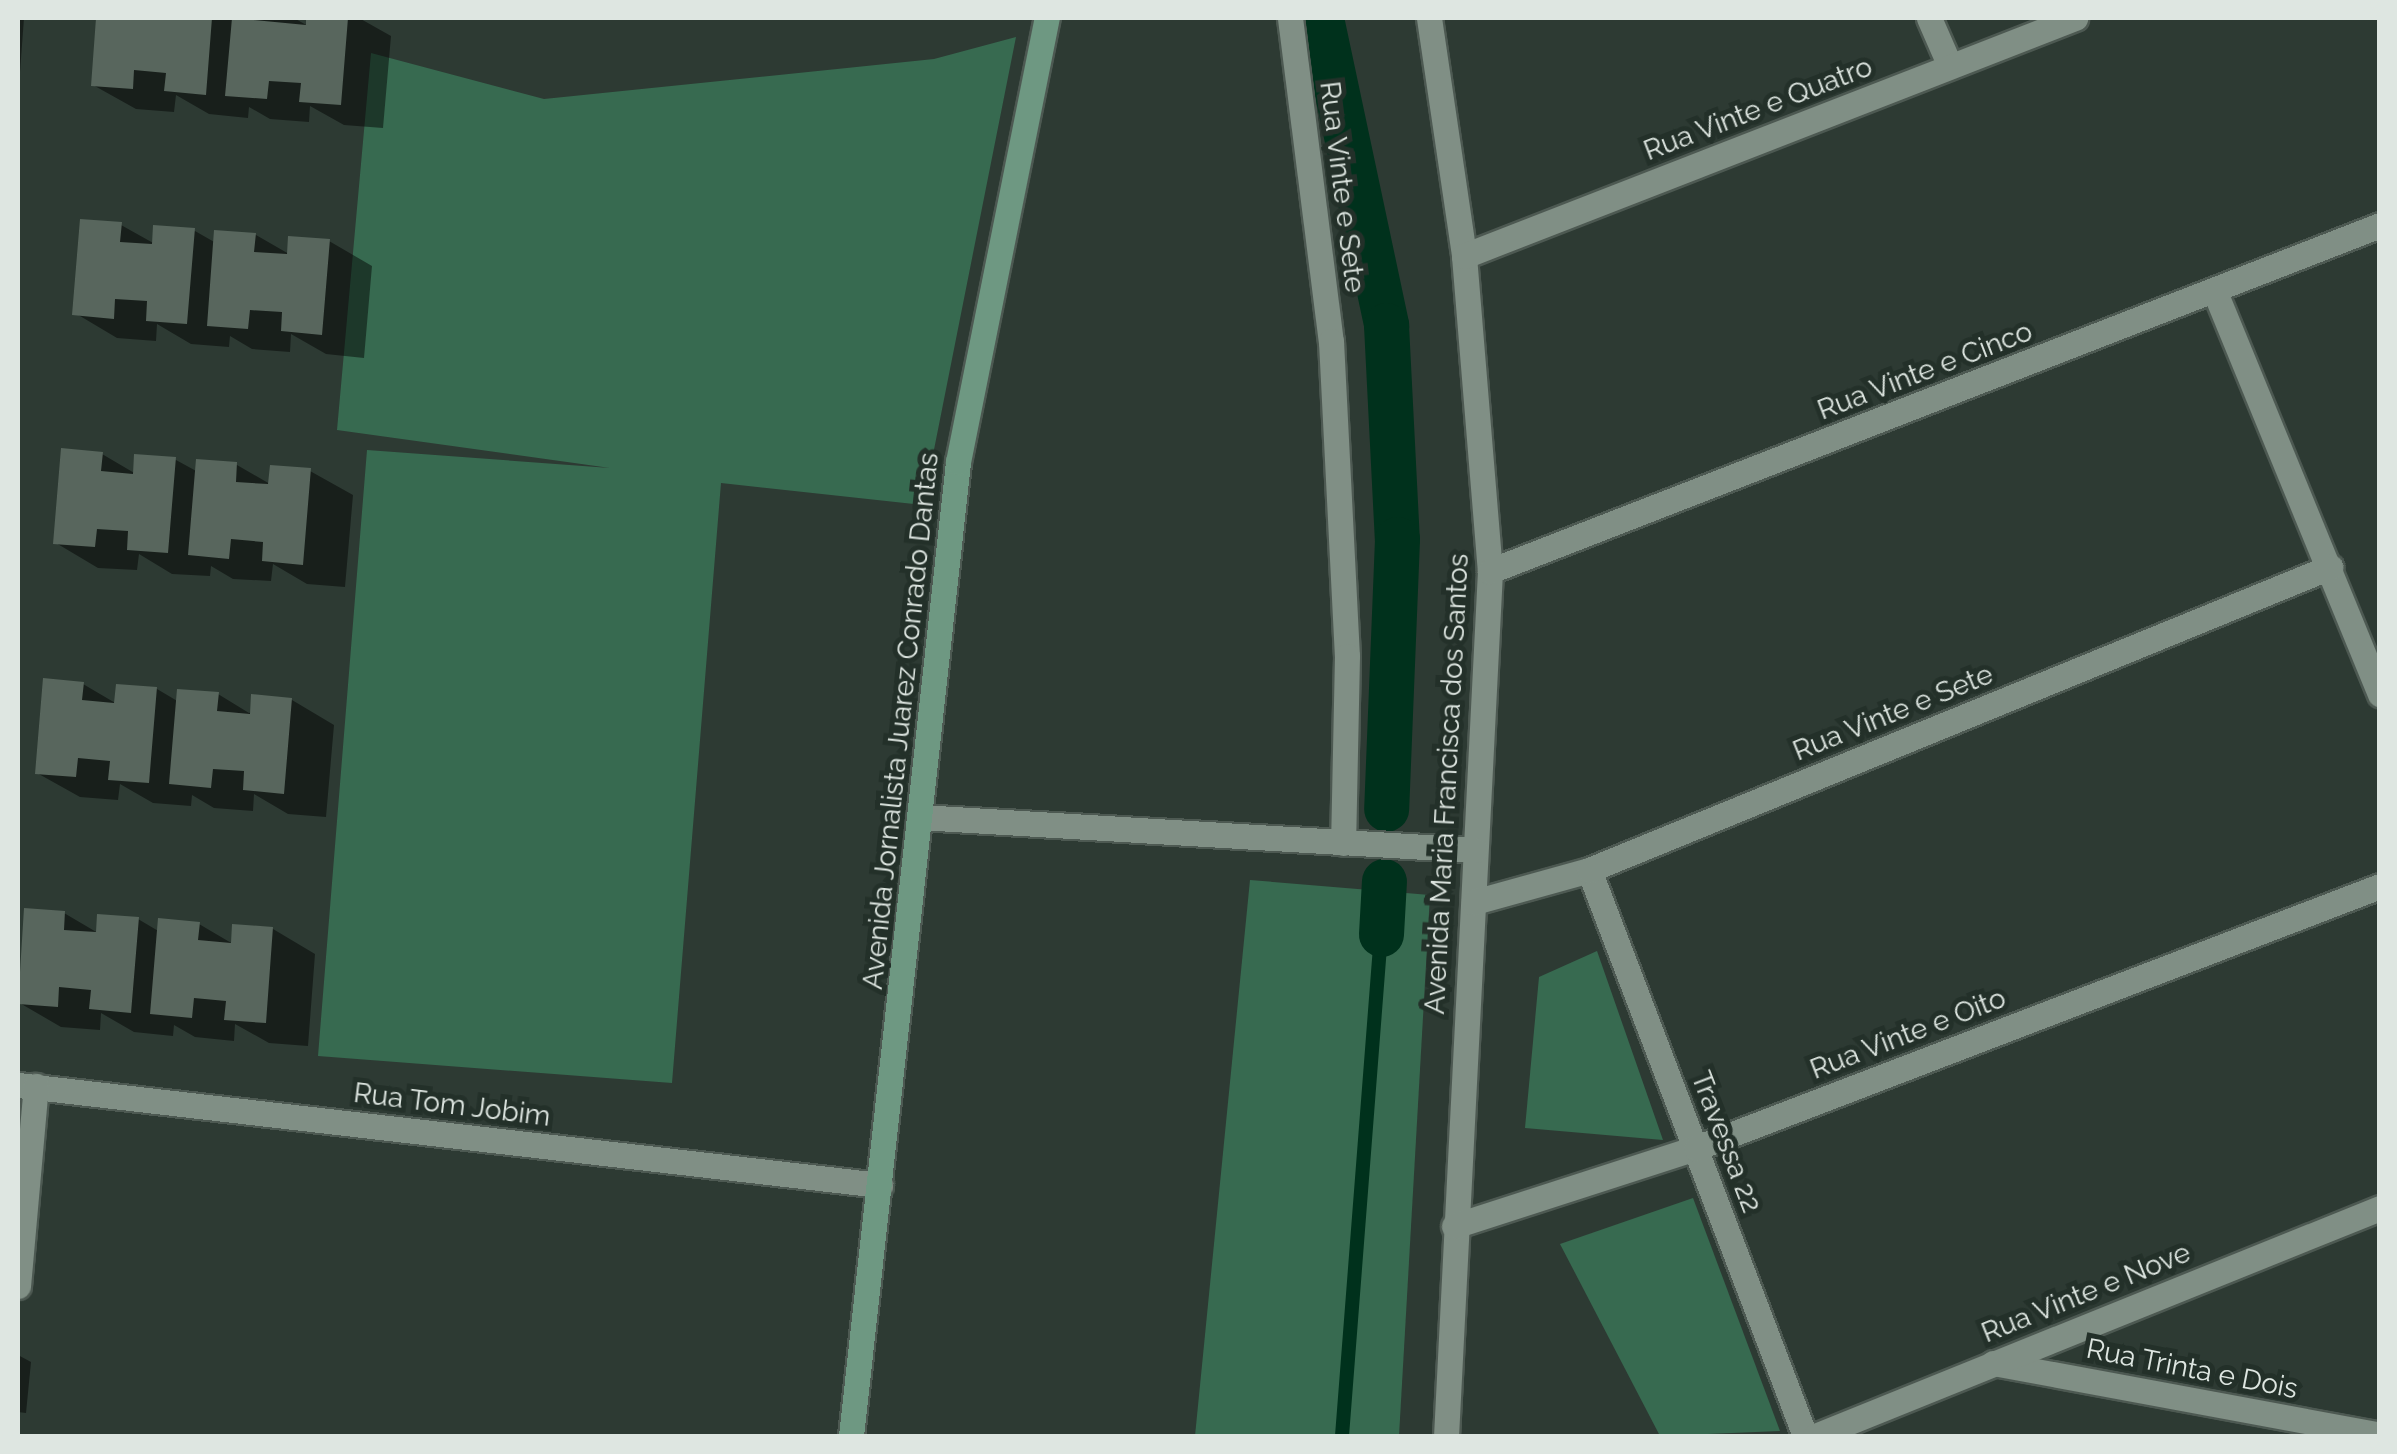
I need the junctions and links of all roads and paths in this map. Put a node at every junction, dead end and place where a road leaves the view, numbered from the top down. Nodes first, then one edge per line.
1 (1047, 18) edge
2 (1290, 18) edge
3 (1429, 18) edge
4 (1929, 18) edge
5 (2075, 18) edge
6 (1950, 66) junction
7 (2380, 225) edge
8 (1464, 256) junction
9 (2215, 292) junction
10 (2330, 567) junction
11 (1490, 571) junction
12 (2380, 695) edge
13 (920, 817) junction
14 (1344, 843) junction
15 (1476, 850) junction
16 (1589, 870) junction
17 (2380, 886) edge
18 (1474, 902) junction
19 (27, 1085) edge
20 (1696, 1148) junction
21 (880, 1185) junction
22 (2380, 1208) edge
23 (1454, 1226) junction
24 (18, 1286) edge
25 (1993, 1362) junction
26 (2380, 1435) edge
27 (851, 1436) edge
28 (1446, 1436) edge
29 (1806, 1436) edge
30 (1815, 1436) edge

1 - 13 main road, Avenida Jornalista Juarez Conrado Dantas
2 - 14 street, Rua Vinte e Sete
3 - 8 street, Avenida Maria Francisca dos Santos
4 - 6 street
5 - 6 street, Rua Vinte e Quatro
6 - 8 street, Rua Vinte e Quatro
7 - 9 street, Rua Vinte e Cinco
8 - 11 street, Avenida Maria Francisca dos Santos
9 - 10 street
9 - 11 street, Rua Vinte e Cinco
10 - 12 street
10 - 16 street, Rua Vinte e Sete
11 - 15 street, Avenida Maria Francisca dos Santos
13 - 14 street
13 - 21 main road, Avenida Jornalista Juarez Conrado Dantas
14 - 15 street
15 - 18 street, Avenida Maria Francisca dos Santos
16 - 18 street, Rua Vinte e Sete
16 - 20 street, Travessa 22
17 - 20 street, Rua Vinte e Oito
18 - 23 street, Avenida Maria Francisca dos Santos
19 - 21 street, Rua Tom Jobim
19 - 24 street
20 - 23 street, Rua Vinte e Oito
20 - 29 street, Travessa 22
21 - 27 main road, Avenida Jornalista Juarez Conrado Dantas
22 - 25 street, Rua Vinte e Nove
23 - 28 street, Avenida Maria Francisca dos Santos
25 - 26 street, Rua Trinta e Dois
25 - 30 street, Rua Vinte e Nove

